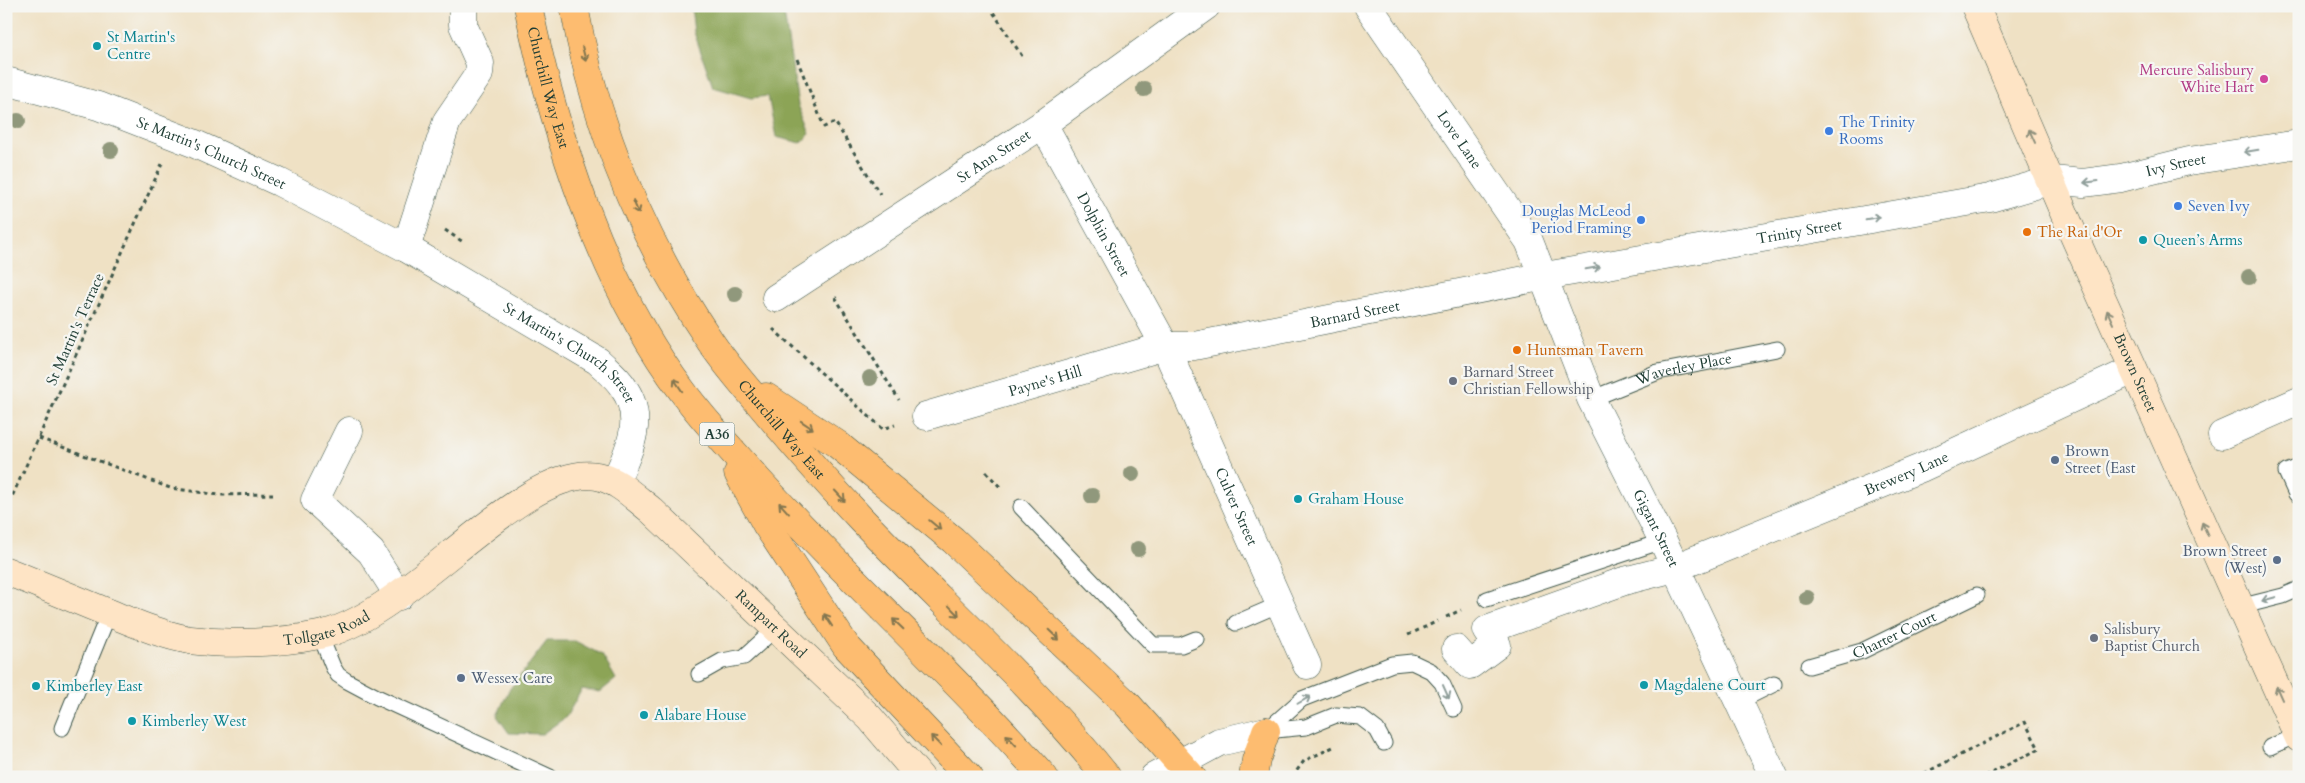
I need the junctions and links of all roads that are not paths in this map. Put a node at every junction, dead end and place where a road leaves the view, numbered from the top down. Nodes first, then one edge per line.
1 (464, 6) edge
2 (528, 6) edge
3 (574, 6) edge
4 (1206, 6) edge
5 (1368, 6) edge
6 (1975, 6) edge
7 (6, 81) edge
8 (1043, 124) junction
9 (2299, 144) edge
10 (2052, 180) junction
11 (406, 248) junction
12 (1545, 276) junction
13 (776, 298) road end
14 (1165, 346) junction
15 (1777, 349) dead end
16 (2133, 370) junction
17 (738, 378) junction
18 (1592, 399) junction
19 (2299, 401) edge
20 (919, 419) road end
21 (349, 431) dead end
22 (716, 433) junction
23 (2222, 435) dead end
24 (2299, 467) edge
25 (615, 482) junction
26 (2296, 494) dead end
27 (1021, 507) dead end
28 (1663, 541) junction
29 (1675, 568) junction
30 (6, 571) edge
31 (2299, 589) edge
32 (1977, 595) dead end
33 (399, 596) junction
34 (1487, 599) dead end
35 (1280, 604) junction
36 (2239, 607) junction
37 (109, 613) junction
38 (1236, 623) dead end
39 (775, 629) junction
40 (320, 635) junction
41 (1196, 639) dead end
42 (1456, 649) dead end
43 (1307, 665) dead end
44 (1809, 666) dead end
45 (700, 674) dead end
46 (1774, 684) dead end
47 (1738, 702) junction
48 (1454, 709) dead end
49 (62, 728) dead end
50 (1266, 731) junction
51 (2298, 736) edge
52 (1384, 744) dead end
53 (2270, 747) dead end
54 (1186, 769) edge
55 (550, 777) edge
56 (920, 777) edge
57 (969, 777) edge
58 (1044, 777) edge
59 (1107, 777) edge
60 (1154, 777) edge
61 (1253, 777) edge
62 (1774, 777) edge

1 - 11 street
22 -> 2 highway, Churchill Way East / A36
3 -> 17 highway, Churchill Way East
4 - 8 street, St Ann Street
5 - 12 street, Love Lane
10 -> 6 street, Brown Street
7 - 11 street, St Martin's Church Street
8 - 13 street, St Ann Street
8 - 14 street, Dolphin Street
9 -> 10 street, Ivy Street
12 -> 10 street, Trinity Street
16 -> 10 street, Brown Street
11 - 25 street, St Martin's Church Street
12 - 14 street, Barnard Street
12 - 18 street, Gigant Street
14 - 20 street, Payne's Hill
14 - 35 street, Culver Street
15 - 18 lane, Waverley Place
16 - 29 street, Brewery Lane
36 -> 16 street, Brown Street
17 -> 54 highway
17 -> 59 highway, Churchill Way East
18 - 28 street, Gigant Street
19 - 23 street
21 - 33 street
57 -> 22 highway
58 -> 22 highway, Churchill Way East / A36
24 - 26 lane
25 - 33 street, Tollgate Road
25 - 39 street, Rampart Road
27 - 41 lane
28 - 29 street, Gigant Street
28 - 34 lane
29 - 42 street, Brewery Lane
29 - 47 street, Gigant Street
30 - 37 street, Tollgate Road
31 -> 36 lane
32 - 44 lane, Charter Court
33 - 40 street, Tollgate Road
35 - 38 lane
35 - 43 street, Culver Street
51 -> 36 street, Brown Street
37 - 40 street, Tollgate Road
37 - 49 lane
39 - 45 lane
39 - 56 street, Rampart Road
40 - 55 lane
46 - 47 lane
47 - 62 street, Gigant Street
50 -> 48 lane
50 - 52 lane
50 - 54 street
50 - 61 highway
51 - 53 lane
54 - 60 street

